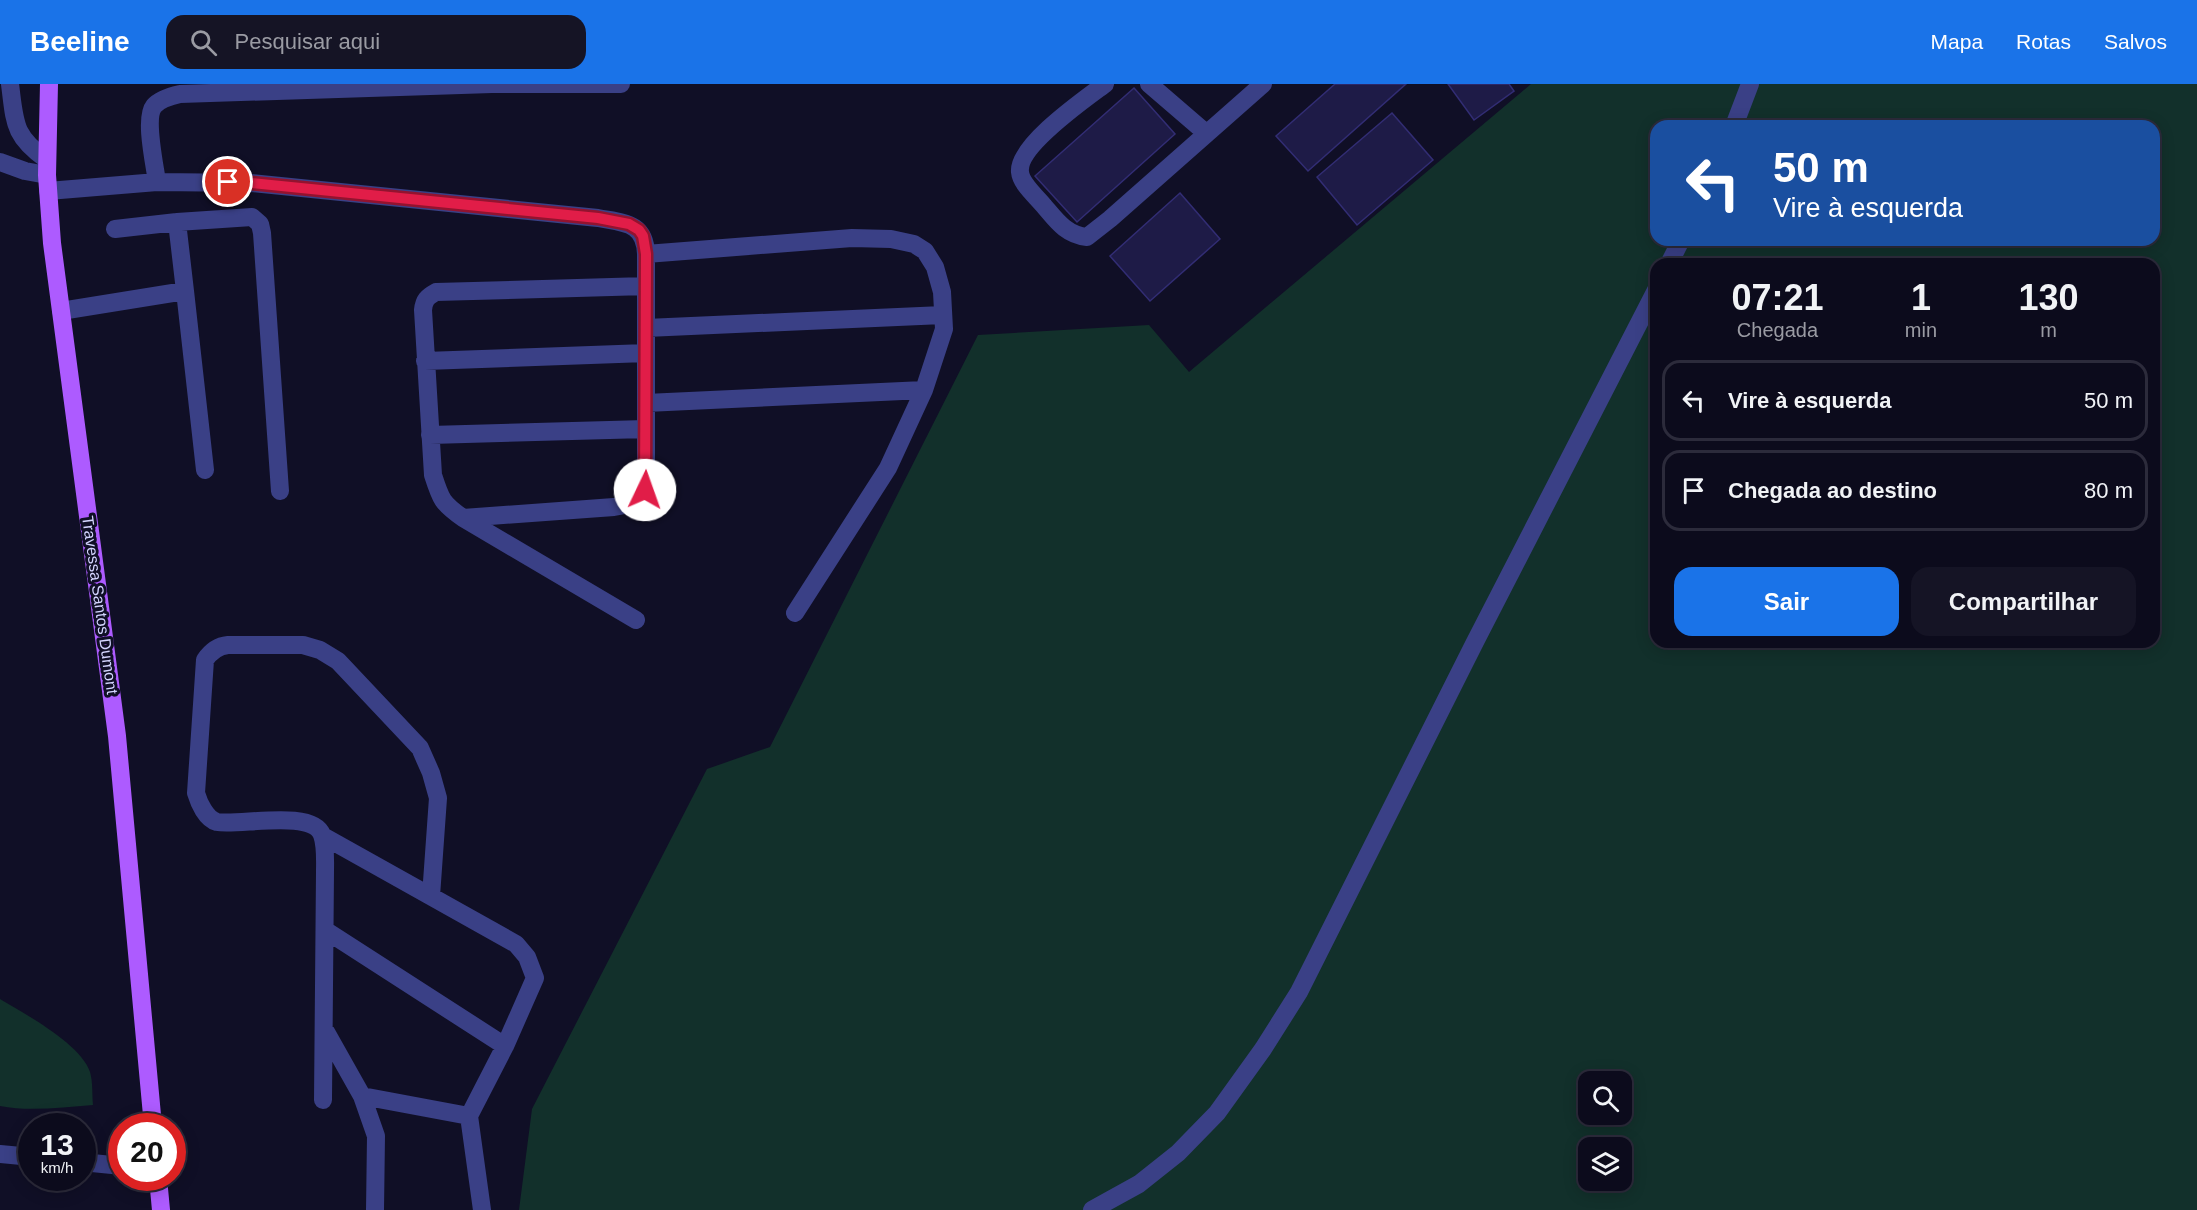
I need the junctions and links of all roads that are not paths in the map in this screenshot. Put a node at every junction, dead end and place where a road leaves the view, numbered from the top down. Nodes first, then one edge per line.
1 (8, 84) edge
2 (49, 84) edge
3 (619, 84) edge
4 (1105, 84) edge
5 (1149, 84) edge
6 (1263, 84) edge
7 (1750, 84) edge
8 (0, 111) edge
9 (1736, 120) edge
10 (1206, 133) junction
11 (0, 162) edge
12 (47, 175) junction
13 (157, 182) junction
14 (177, 222) junction
15 (115, 229) dead end
16 (646, 254) junction
17 (646, 286) junction
18 (184, 291) junction
19 (1650, 302) edge
20 (61, 311) junction
21 (943, 315) junction
22 (646, 328) junction
23 (646, 353) junction
24 (426, 361) junction
25 (924, 390) junction
26 (646, 403) junction
27 (646, 429) junction
28 (430, 435) junction
29 (205, 470) dead end
30 (280, 491) dead end
31 (463, 518) junction
32 (795, 613) dead end
33 (636, 620) dead end
34 (323, 836) junction
35 (431, 896) junction
36 (325, 930) junction
37 (325, 1030) junction
38 (505, 1047) junction
39 (362, 1096) junction
40 (323, 1100) dead end
41 (152, 1113) edge
42 (470, 1116) junction
43 (0, 1154) edge
44 (18, 1156) edge
45 (159, 1191) edge
46 (161, 1210) edge
47 (375, 1210) edge
48 (482, 1210) edge
49 (1092, 1210) edge

1 - 8 lane
1 - 12 lane
2 - 12 main road, Travessa Santos Dumont
3 - 13 lane
4 - 10 lane
5 - 10 lane
6 - 10 lane
7 - 9 lane
11 - 12 lane
12 - 13 lane
12 - 20 main road, Travessa Santos Dumont
13 - 16 lane
14 - 15 lane
14 - 18 lane
14 - 30 lane
16 - 17 lane
16 - 21 lane
17 - 22 lane
17 - 24 lane
18 - 20 lane
18 - 29 lane
19 - 49 lane
20 - 41 main road, Travessa Santos Dumont
21 - 22 lane
21 - 25 lane
22 - 23 lane
23 - 24 lane
23 - 26 lane
24 - 28 lane
25 - 26 lane
25 - 32 lane
26 - 27 lane
27 - 28 lane
27 - 31 lane
28 - 31 lane
31 - 33 lane
34 - 35 lane
34 - 35 lane
34 - 36 lane
35 - 38 lane
36 - 37 lane
36 - 38 lane
37 - 39 lane
37 - 40 lane
38 - 42 lane
39 - 42 lane
39 - 47 lane
42 - 48 lane
43 - 44 lane
45 - 46 main road

